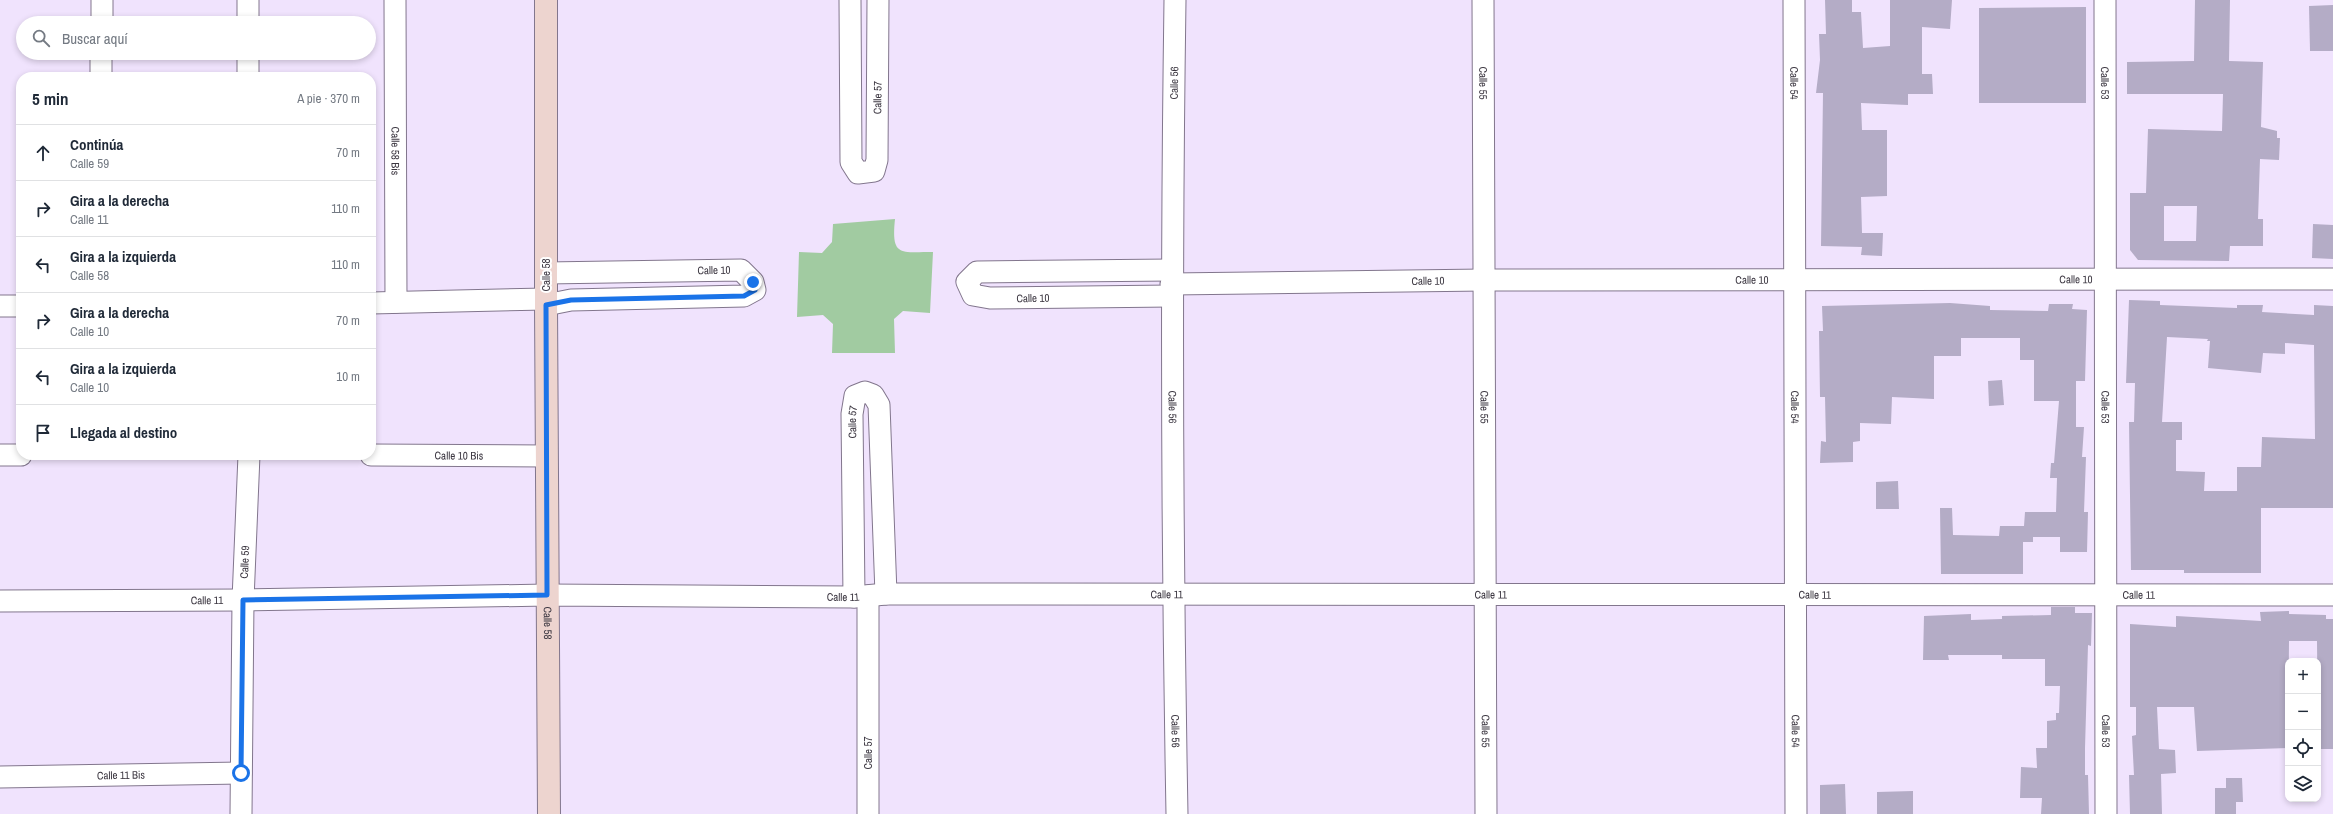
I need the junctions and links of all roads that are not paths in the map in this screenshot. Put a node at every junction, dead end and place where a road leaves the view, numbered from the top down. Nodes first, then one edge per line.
1 (102, 0) edge
2 (248, 0) edge
3 (395, 0) edge
4 (546, 0) edge
5 (850, 0) edge
6 (878, 0) edge
7 (1175, 0) edge
8 (1482, 0) edge
9 (1794, 0) edge
10 (2105, 0) edge
11 (102, 16) edge
12 (248, 16) edge
13 (101, 60) edge
14 (248, 60) edge
15 (101, 72) edge
16 (248, 72) edge
17 (546, 273) junction
18 (2105, 279) junction
19 (2333, 279) edge
20 (1484, 280) junction
21 (1795, 280) junction
22 (1171, 283) junction
23 (396, 302) junction
24 (546, 302) junction
25 (376, 303) edge
26 (0, 306) edge
27 (16, 306) edge
28 (0, 455) edge
29 (16, 455) edge
30 (376, 455) edge
31 (546, 456) junction
32 (249, 460) edge
33 (1173, 594) junction
34 (1796, 594) junction
35 (547, 595) junction
36 (1485, 595) junction
37 (2333, 595) edge
38 (870, 596) junction
39 (2106, 596) junction
40 (243, 600) junction
41 (0, 602) edge
42 (241, 773) junction
43 (0, 778) edge
44 (241, 814) edge
45 (549, 814) edge
46 (868, 814) edge
47 (1177, 814) edge
48 (1486, 814) edge
49 (1796, 814) edge
50 (2106, 814) edge

1 - 11 street
2 - 12 street
3 - 23 street, Calle 58 Bis
4 - 17 main road, Calle 58
5 - 6 street, Calle 57
7 - 22 street, Calle 56
8 - 20 street, Calle 55
9 - 21 street, Calle 54
10 - 18 street, Calle 53
13 - 15 street
14 - 16 street
17 - 24 main road, Calle 58
17 - 24 street, Calle 10
18 - 19 street, Calle 10
18 - 21 street, Calle 10
18 - 39 street, Calle 53
20 - 21 street, Calle 10
20 - 22 street, Calle 10
20 - 36 street, Calle 55
21 - 34 street, Calle 54
22 - 22 street, Calle 10
22 - 33 street, Calle 56
23 - 24 street, Calle 10
23 - 25 street, Calle 10
24 - 31 main road, Calle 58
26 - 27 street
28 - 29 street
30 - 31 street, Calle 10 Bis
31 - 35 main road, Calle 58
32 - 40 street, Calle 59
33 - 36 street, Calle 11
33 - 38 street, Calle 11
33 - 47 street, Calle 56
34 - 36 street, Calle 11
34 - 39 street, Calle 11
34 - 49 street, Calle 54
35 - 38 street, Calle 11
35 - 40 street, Calle 11
35 - 45 main road, Calle 58
36 - 48 street, Calle 55
37 - 39 street, Calle 11
38 - 38 street, Calle 57
38 - 46 street, Calle 57
39 - 50 street, Calle 53
40 - 41 street, Calle 11
40 - 42 street, Calle 59
42 - 43 street, Calle 11 Bis
42 - 44 street, Calle 59

